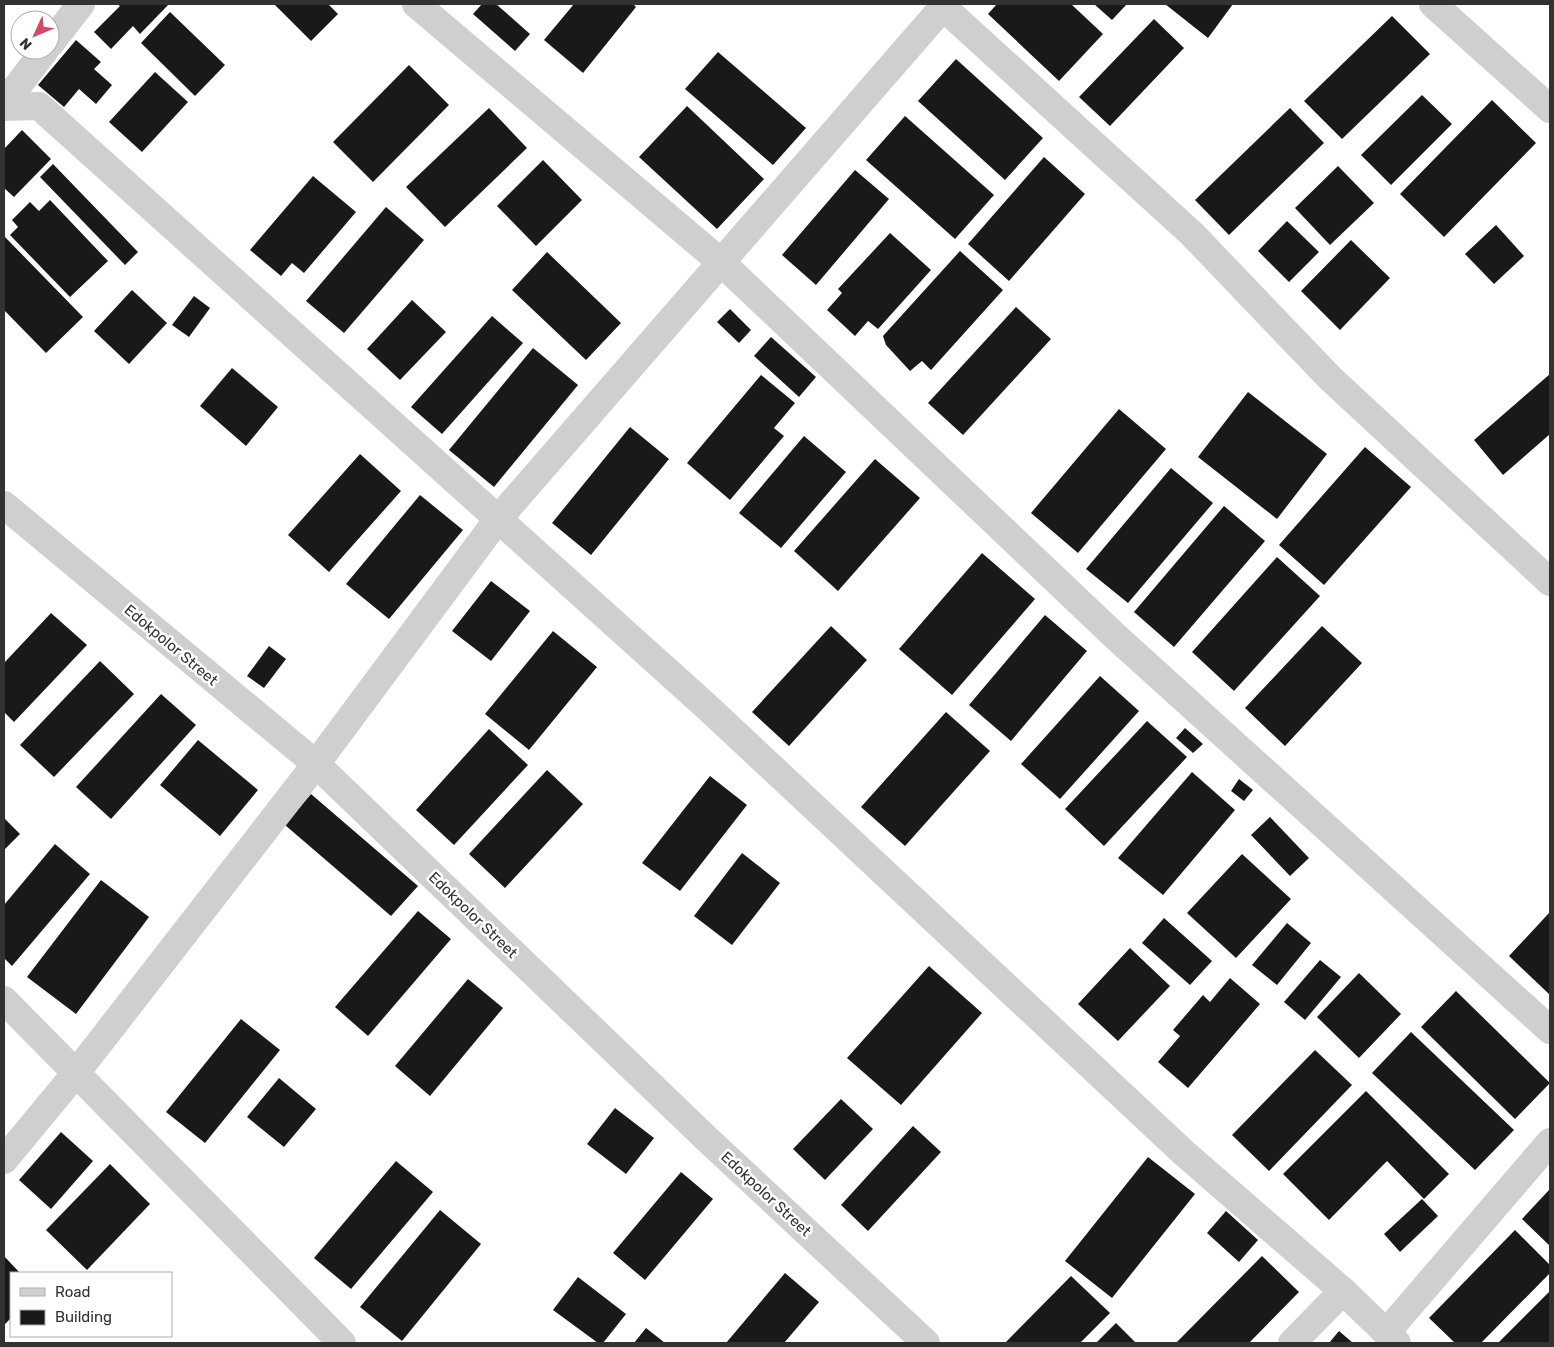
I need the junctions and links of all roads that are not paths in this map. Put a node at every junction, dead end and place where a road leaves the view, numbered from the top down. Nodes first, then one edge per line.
1 (80, 4) edge
2 (416, 4) edge
3 (1433, 4) edge
4 (944, 5) edge
5 (60, 31) edge
6 (38, 60) edge
7 (4, 105) edge
8 (1550, 108) edge
9 (722, 263) junction
10 (4, 506) edge
11 (498, 519) junction
12 (1550, 582) edge
13 (316, 764) junction
14 (4, 1000) edge
15 (1550, 1030) edge
16 (76, 1073) junction
17 (1550, 1142) edge
18 (4, 1160) edge
19 (1342, 1291) junction
20 (1391, 1338) edge
21 (342, 1343) edge
22 (926, 1343) edge
23 (1292, 1343) edge

1 - 5 street
2 - 9 street
3 - 8 street
4 - 9 street
4 - 12 street
6 - 7 street
7 - 11 street
9 - 11 street
9 - 15 street
10 - 13 street, Edokpolor Street
11 - 13 street
11 - 19 street
13 - 16 street
13 - 22 street, Edokpolor Street
14 - 16 street
16 - 18 street
16 - 21 street
17 - 20 street
19 - 20 street
19 - 23 street

